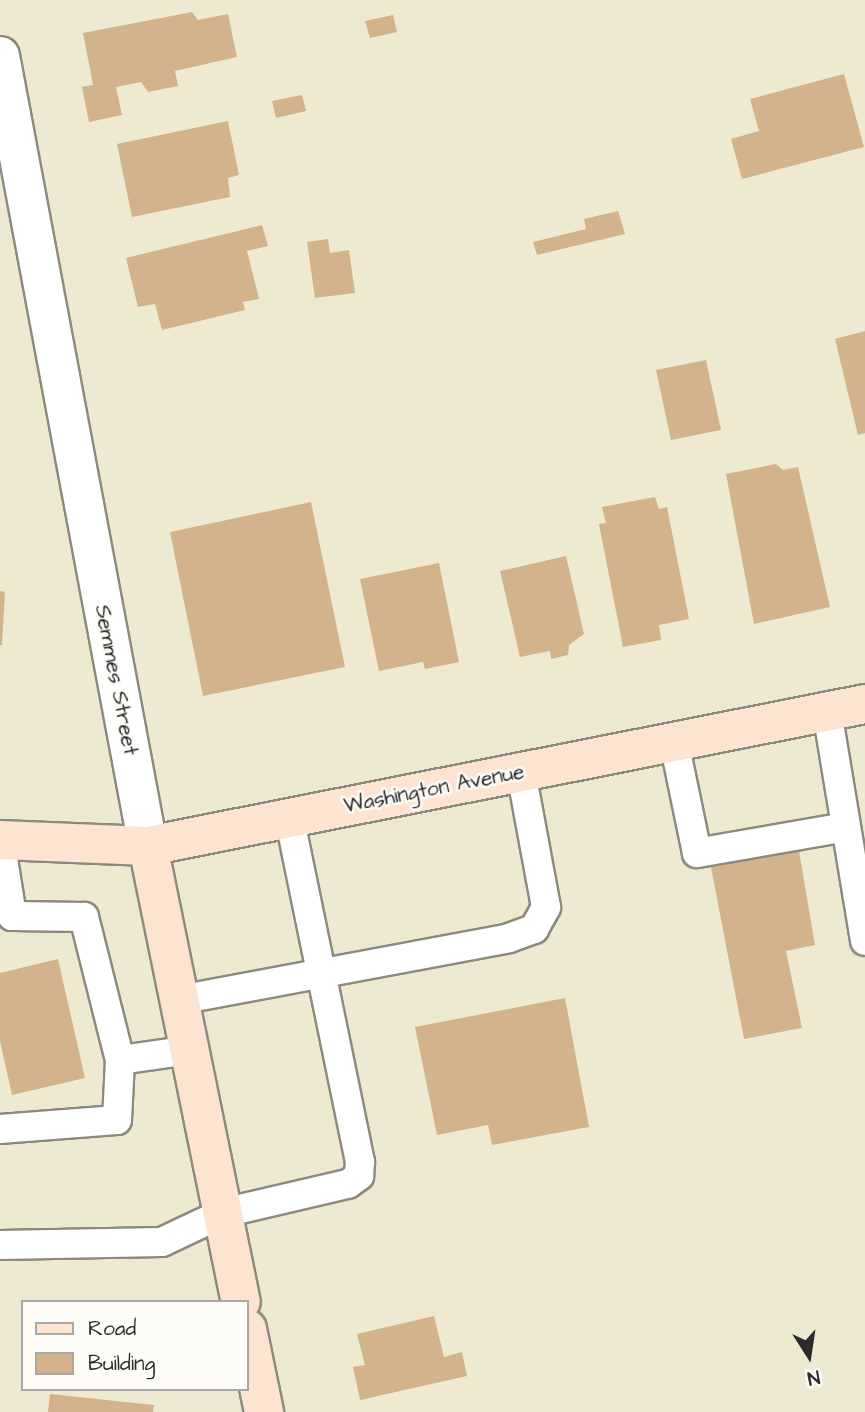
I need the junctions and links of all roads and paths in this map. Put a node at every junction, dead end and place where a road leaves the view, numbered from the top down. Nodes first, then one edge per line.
1 (0, 56) edge
2 (865, 704) edge
3 (827, 711) junction
4 (674, 741) junction
5 (521, 772) junction
6 (289, 817) junction
7 (846, 827) junction
8 (0, 840) edge
9 (148, 846) junction
10 (865, 941) edge
11 (321, 973) junction
12 (179, 1000) junction
13 (190, 1051) junction
14 (120, 1060) junction
15 (0, 1129) edge
16 (223, 1213) junction
17 (0, 1245) edge
18 (241, 1300) edge
19 (248, 1334) edge
20 (264, 1412) edge

1 - 9 street, Semmes Street
2 - 3 street, Washington Avenue
3 - 4 street, Washington Avenue
3 - 7 lane
4 - 5 street, Washington Avenue
4 - 7 lane
5 - 6 street, Washington Avenue
5 - 11 lane
6 - 9 street, Washington Avenue
6 - 11 lane
7 - 10 lane
8 - 9 street, Washington Avenue
8 - 14 lane
9 - 12 street, Semmes Street
11 - 12 lane
11 - 16 lane
12 - 13 street, Semmes Street
13 - 14 lane
13 - 16 street, Semmes Street
14 - 15 lane
16 - 17 lane
16 - 18 street, Semmes Street
19 - 20 street

